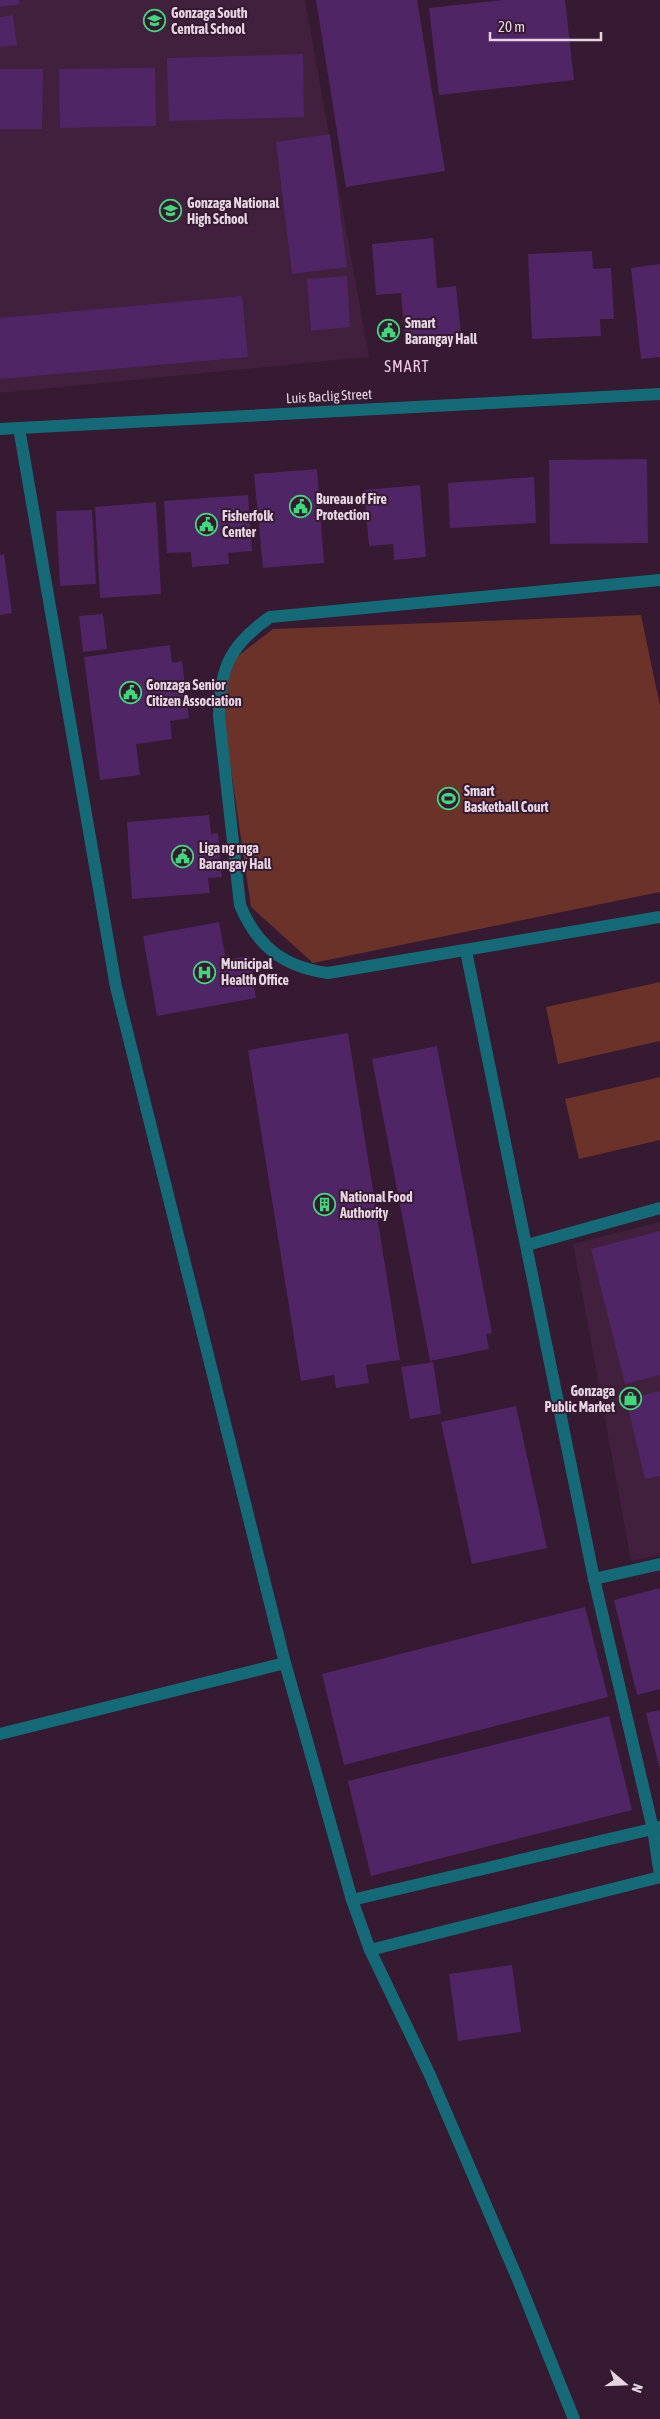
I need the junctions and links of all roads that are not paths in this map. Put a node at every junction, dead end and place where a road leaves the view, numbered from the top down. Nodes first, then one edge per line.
1 (660, 394) edge
2 (19, 428) junction
3 (0, 429) edge
4 (660, 580) edge
5 (660, 917) edge
6 (466, 951) junction
7 (660, 1208) edge
8 (527, 1245) junction
9 (660, 1564) edge
10 (594, 1579) junction
11 (285, 1663) junction
12 (0, 1734) edge
13 (656, 1828) edge
14 (660, 1876) edge
15 (352, 1900) junction
16 (370, 1950) junction
17 (574, 2419) edge

1 - 2 street, Luis Baclig Street
2 - 3 street, Luis Baclig Street
2 - 11 street
4 - 6 street
5 - 6 street
6 - 8 street
7 - 8 street
8 - 10 street
9 - 10 street
10 - 13 street
11 - 12 street
11 - 15 street
13 - 14 street
13 - 15 street
14 - 16 street
15 - 16 street
16 - 17 street

